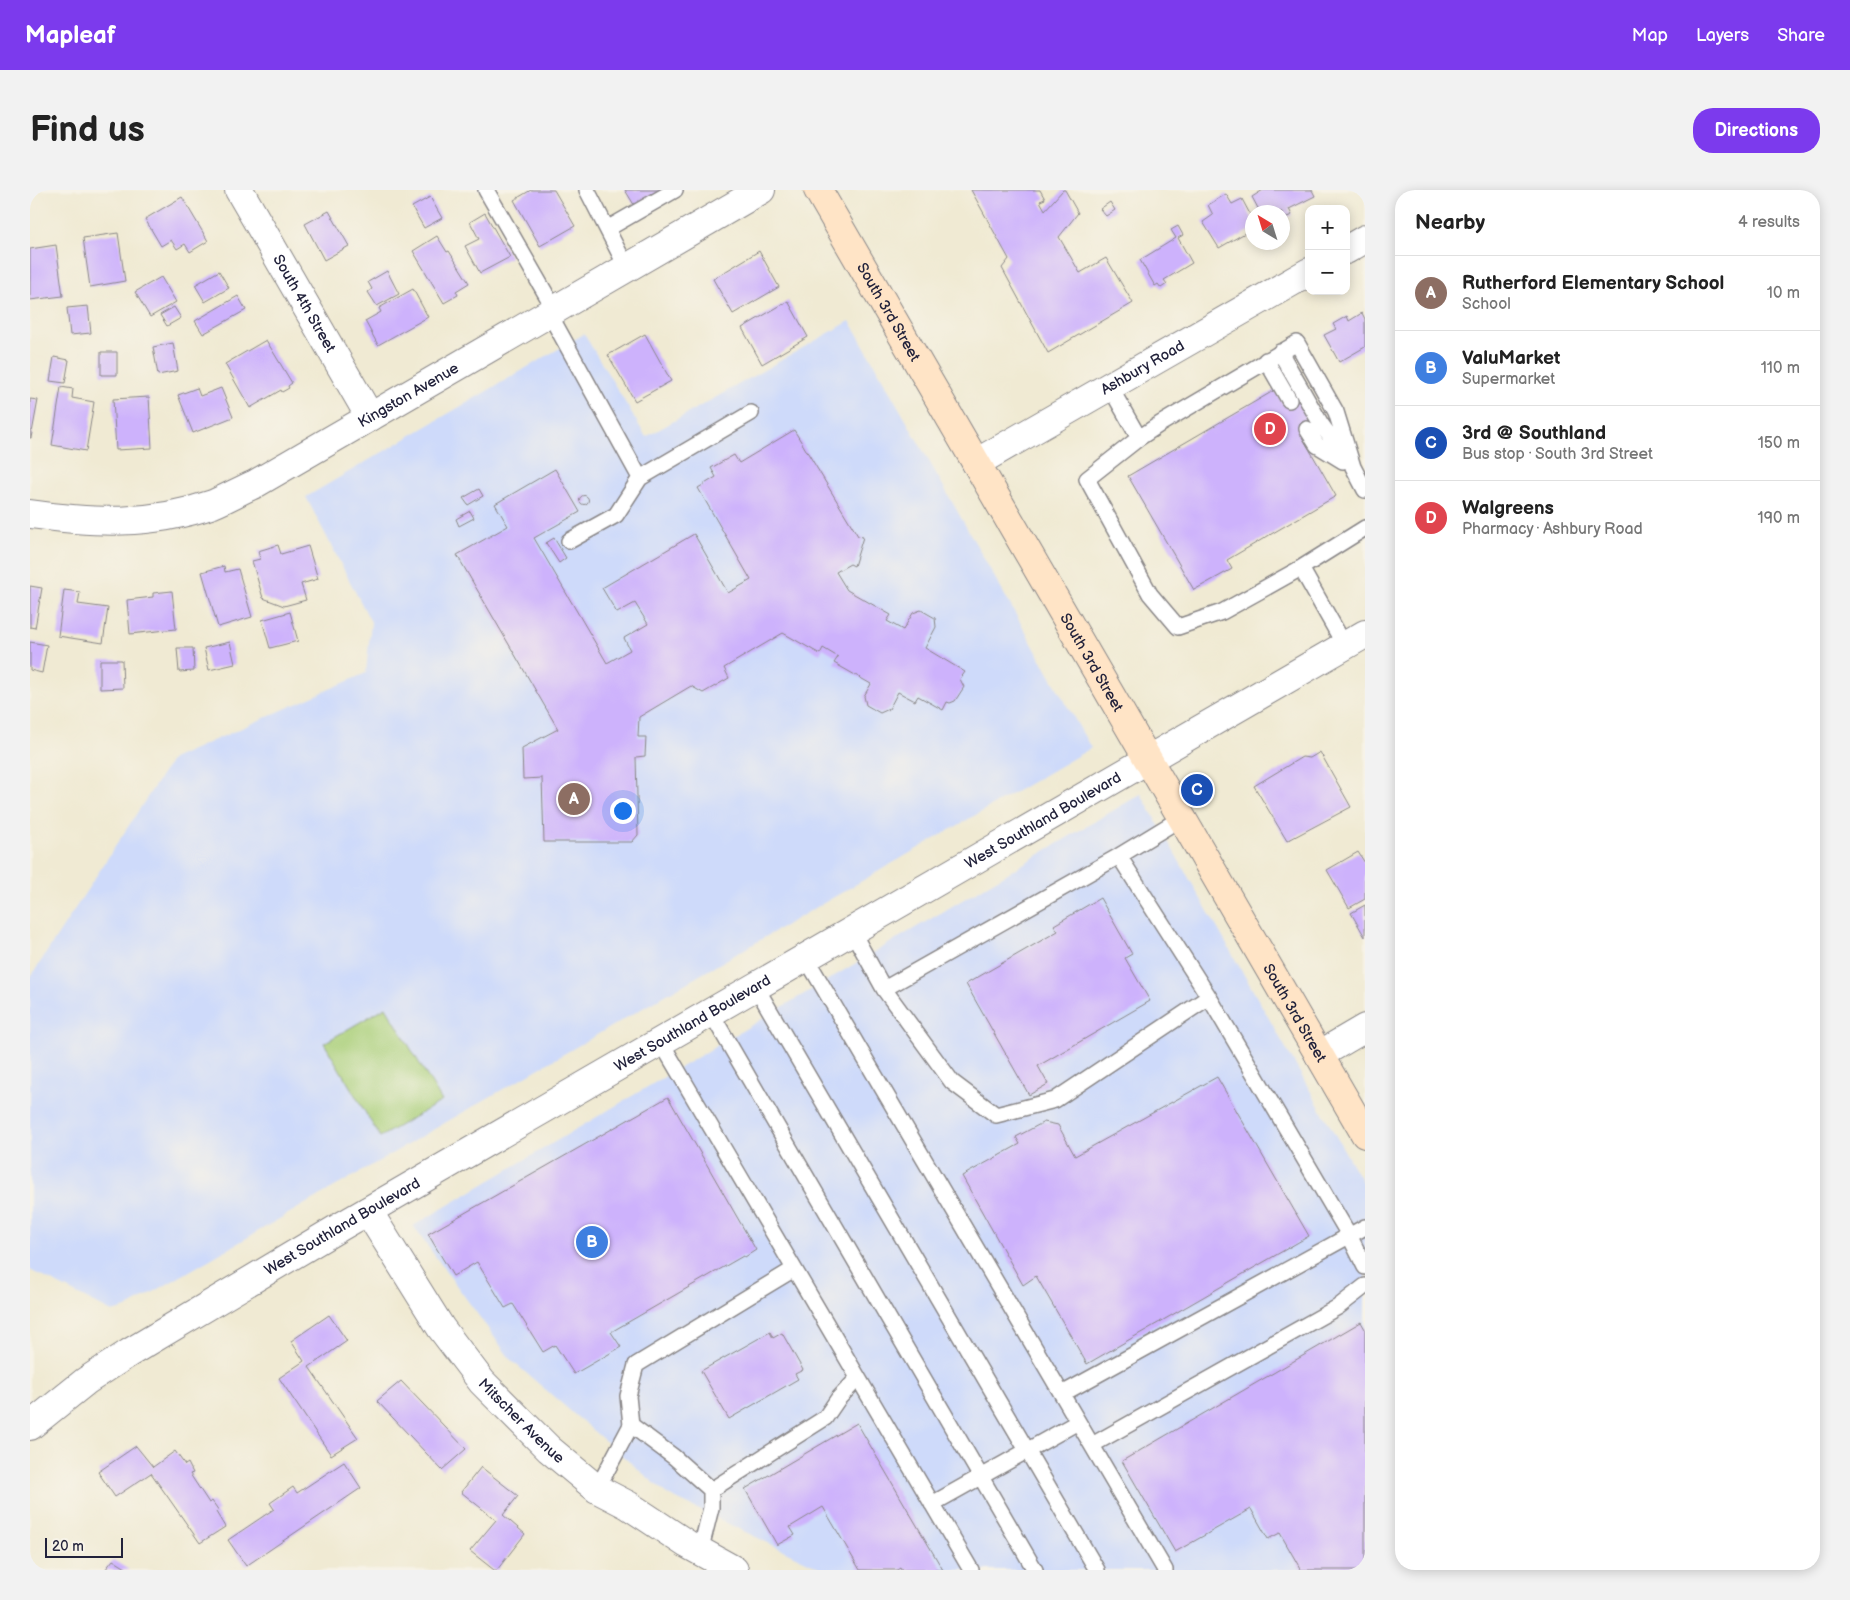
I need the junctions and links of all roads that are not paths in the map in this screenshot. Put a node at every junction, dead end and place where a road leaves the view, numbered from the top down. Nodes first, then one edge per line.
1 (239, 190) edge
2 (486, 190) edge
3 (587, 190) edge
4 (675, 190) edge
5 (761, 190) edge
6 (818, 190) edge
7 (607, 229) junction
8 (1365, 239) edge
9 (1350, 248) edge
10 (627, 268) junction
11 (1305, 274) edge
12 (552, 312) junction
13 (1266, 360) junction
14 (1110, 387) junction
15 (1289, 400) dead end
16 (751, 413) dead end
17 (370, 417) junction
18 (1307, 428) dead end
19 (1139, 438) junction
20 (976, 463) junction
21 (1353, 467) junction
22 (640, 478) junction
23 (1365, 490) edge
24 (30, 514) edge
25 (1365, 528) edge
26 (569, 541) dead end
27 (1301, 568) junction
28 (1355, 640) edge
29 (1149, 759) junction
30 (1183, 817) junction
31 (1120, 856) junction
32 (852, 931) junction
33 (806, 958) junction
34 (756, 987) junction
35 (884, 988) junction
36 (1209, 998) junction
37 (711, 1013) junction
38 (1365, 1028) edge
39 (661, 1042) junction
40 (1319, 1055) junction
41 (1365, 1134) edge
42 (368, 1211) junction
43 (1365, 1226) edge
44 (1349, 1235) junction
45 (1365, 1266) edge
46 (794, 1269) junction
47 (1365, 1286) edge
48 (858, 1378) junction
49 (1062, 1394) junction
50 (1078, 1422) junction
51 (631, 1425) junction
52 (30, 1426) edge
53 (1092, 1445) junction
54 (1027, 1450) junction
55 (981, 1476) junction
56 (597, 1488) junction
57 (711, 1490) junction
58 (932, 1504) junction
59 (700, 1552) junction
60 (734, 1570) edge
61 (971, 1570) edge
62 (1035, 1570) edge
63 (1097, 1570) edge
64 (1165, 1570) edge

1 - 17 street, South 4th Street
2 - 12 lane
3 - 7 lane
4 - 7 lane
5 - 10 street, Kingston Avenue
6 - 20 street, South 3rd Street
7 - 10 lane
8 - 9 street
10 - 12 street, Kingston Avenue
11 - 14 street, Ashbury Road
12 - 17 street, Kingston Avenue
12 - 22 lane
13 - 15 lane
13 - 19 lane
13 - 21 lane
14 - 19 lane
14 - 20 street, Ashbury Road
16 - 22 lane
17 - 24 street, Kingston Avenue
18 - 21 lane
19 - 27 lane
20 - 29 street, South 3rd Street
21 - 23 lane
22 - 26 lane
25 - 27 lane
27 - 28 lane
28 - 29 street, West Southland Boulevard
29 - 30 street, South 3rd Street
29 - 32 street, West Southland Boulevard
30 - 31 lane
30 - 40 street, South 3rd Street
31 - 35 lane
31 - 36 lane
32 - 33 street, West Southland Boulevard
32 - 35 lane
33 - 34 street, West Southland Boulevard
33 - 49 lane
34 - 37 street, West Southland Boulevard
34 - 54 lane
35 - 36 lane
36 - 44 lane
37 - 39 street, West Southland Boulevard
37 - 55 lane
38 - 40 street
39 - 42 street, West Southland Boulevard
39 - 46 lane
40 - 41 street, South 3rd Street
42 - 52 street, West Southland Boulevard
42 - 56 street, Mitscher Avenue
43 - 44 lane
44 - 45 lane
44 - 49 lane
46 - 48 lane
46 - 51 lane
47 - 53 lane
48 - 57 lane
48 - 58 lane
49 - 50 lane
50 - 53 lane
50 - 54 lane
51 - 56 lane
51 - 57 lane
53 - 64 lane
54 - 55 lane
54 - 63 lane
55 - 58 lane
55 - 62 lane
56 - 59 street, Mitscher Avenue
57 - 59 lane
58 - 61 lane
59 - 60 street, Mitscher Avenue

